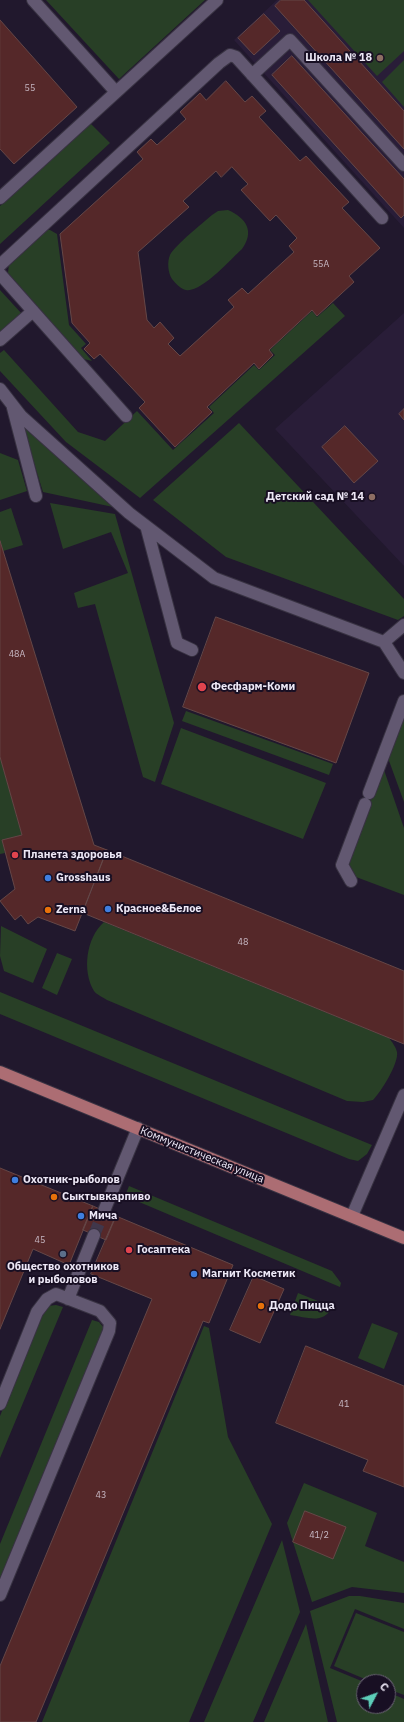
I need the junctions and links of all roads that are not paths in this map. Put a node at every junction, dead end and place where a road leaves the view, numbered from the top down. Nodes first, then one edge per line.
1 (33, 0) edge
2 (217, 0) edge
3 (252, 75) junction
4 (116, 92) junction
5 (404, 166) edge
6 (0, 198) edge
7 (382, 218) dead end
8 (0, 265) edge
9 (0, 274) edge
10 (33, 310) junction
11 (0, 340) edge
12 (0, 389) edge
13 (13, 405) junction
14 (126, 416) dead end
15 (36, 496) dead end
16 (147, 529) junction
17 (404, 625) edge
18 (384, 642) junction
19 (192, 650) dead end
20 (404, 673) edge
21 (404, 701) edge
22 (351, 881) dead end
23 (0, 1072) edge
24 (404, 1096) edge
25 (138, 1128) junction
26 (104, 1211) tunnel mouth
27 (352, 1216) junction
28 (94, 1235) tunnel mouth
29 (404, 1238) edge
30 (68, 1299) junction
31 (0, 1404) edge
32 (0, 1595) edge

1 - 4 lane
2 - 4 lane
3 - 5 lane
3 - 7 lane
3 - 8 lane
4 - 6 lane
9 - 10 lane
10 - 11 lane
10 - 14 lane
12 - 13 lane
13 - 15 lane
13 - 16 lane
16 - 18 lane
16 - 19 lane
17 - 18 lane
18 - 20 lane
21 - 22 lane
23 - 25 main road, Коммунистическая улица
24 - 27 lane
25 - 26 lane
25 - 27 main road, Коммунистическая улица
27 - 29 main road, Коммунистическая улица
28 - 30 lane
30 - 31 lane
30 - 32 lane

